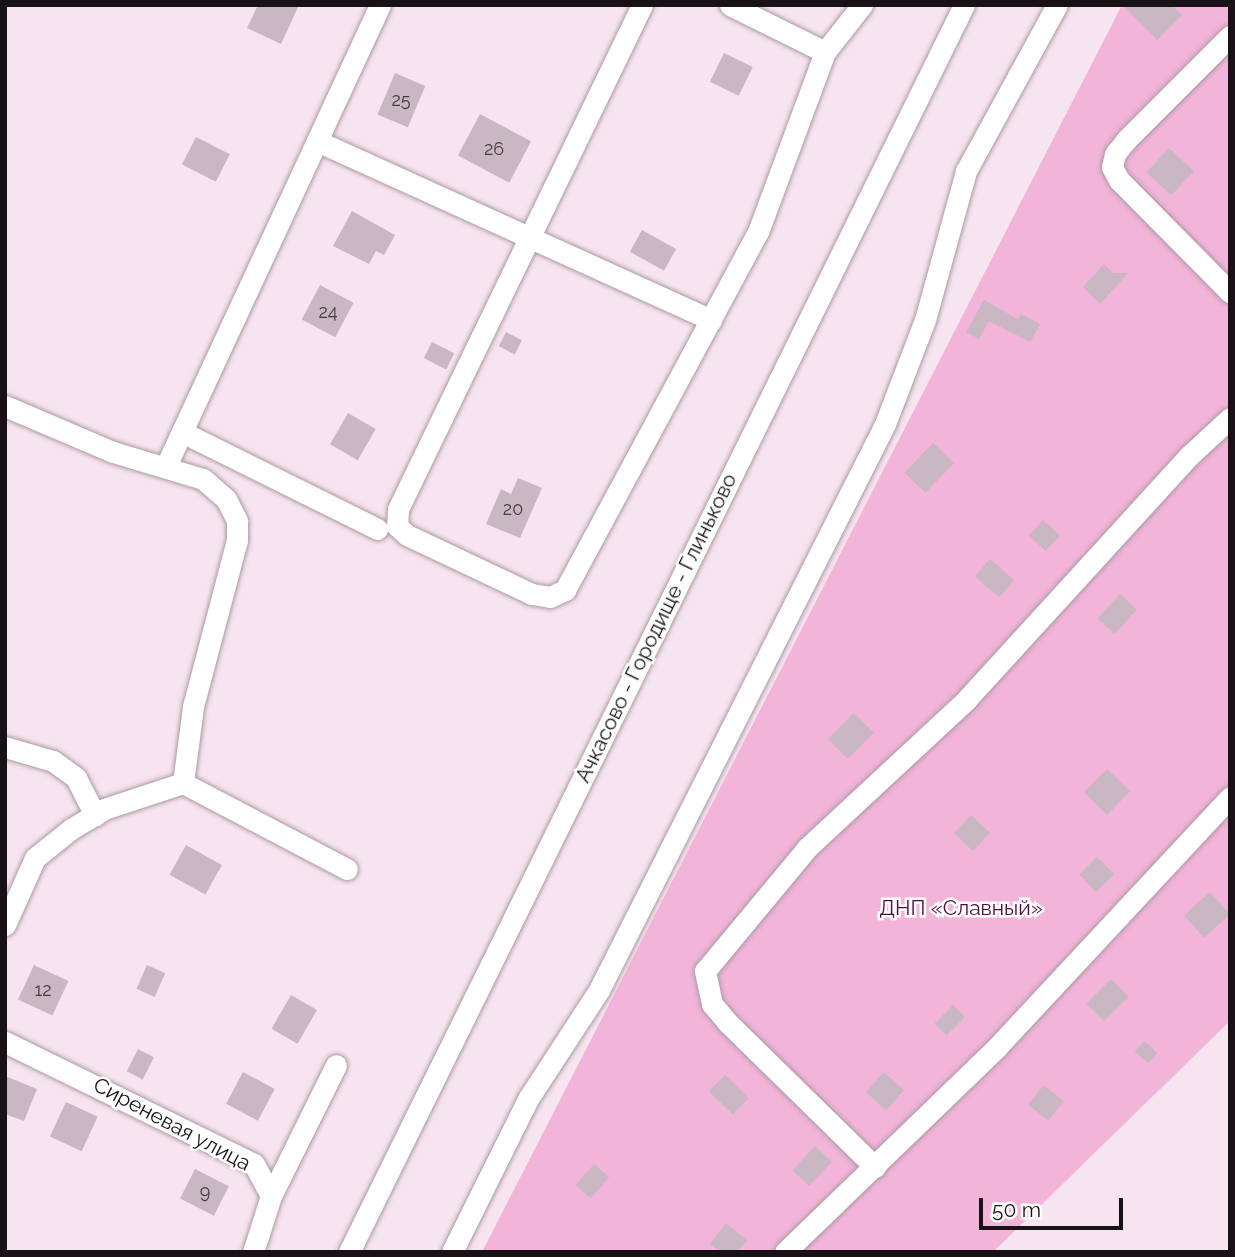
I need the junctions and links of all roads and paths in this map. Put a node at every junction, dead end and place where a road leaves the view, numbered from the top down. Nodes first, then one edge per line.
1 (380, 5) edge
2 (642, 5) edge
3 (730, 5) edge
4 (862, 5) edge
5 (964, 5) edge
6 (1057, 5) edge
7 (1230, 36) edge
8 (825, 52) junction
9 (317, 141) junction
10 (530, 238) junction
11 (1230, 292) edge
12 (711, 320) junction
13 (5, 406) edge
14 (1230, 418) edge
15 (182, 432) junction
16 (166, 466) junction
17 (377, 529) dead end
18 (5, 747) edge
19 (183, 783) junction
20 (1230, 797) edge
21 (96, 815) junction
22 (347, 869) dead end
23 (5, 925) edge
24 (5, 1042) edge
25 (336, 1065) dead end
26 (875, 1167) junction
27 (271, 1196) junction
28 (253, 1252) edge
29 (349, 1252) edge
30 (452, 1252) edge
31 (785, 1252) edge

1 - 9 street
2 - 10 street
3 - 8 street
4 - 8 street
5 - 29 street, Ачкасово - Городище - Глиньково
6 - 30 street
7 - 11 street
8 - 12 street
9 - 10 street
9 - 15 street
10 - 12 street
10 - 12 street
13 - 16 street
14 - 26 street
15 - 16 street
15 - 17 street
16 - 19 street
18 - 21 street
19 - 21 street
19 - 22 street
20 - 26 street
21 - 23 street
24 - 27 street, Сиреневая улица
25 - 27 street
26 - 31 street
27 - 28 street

